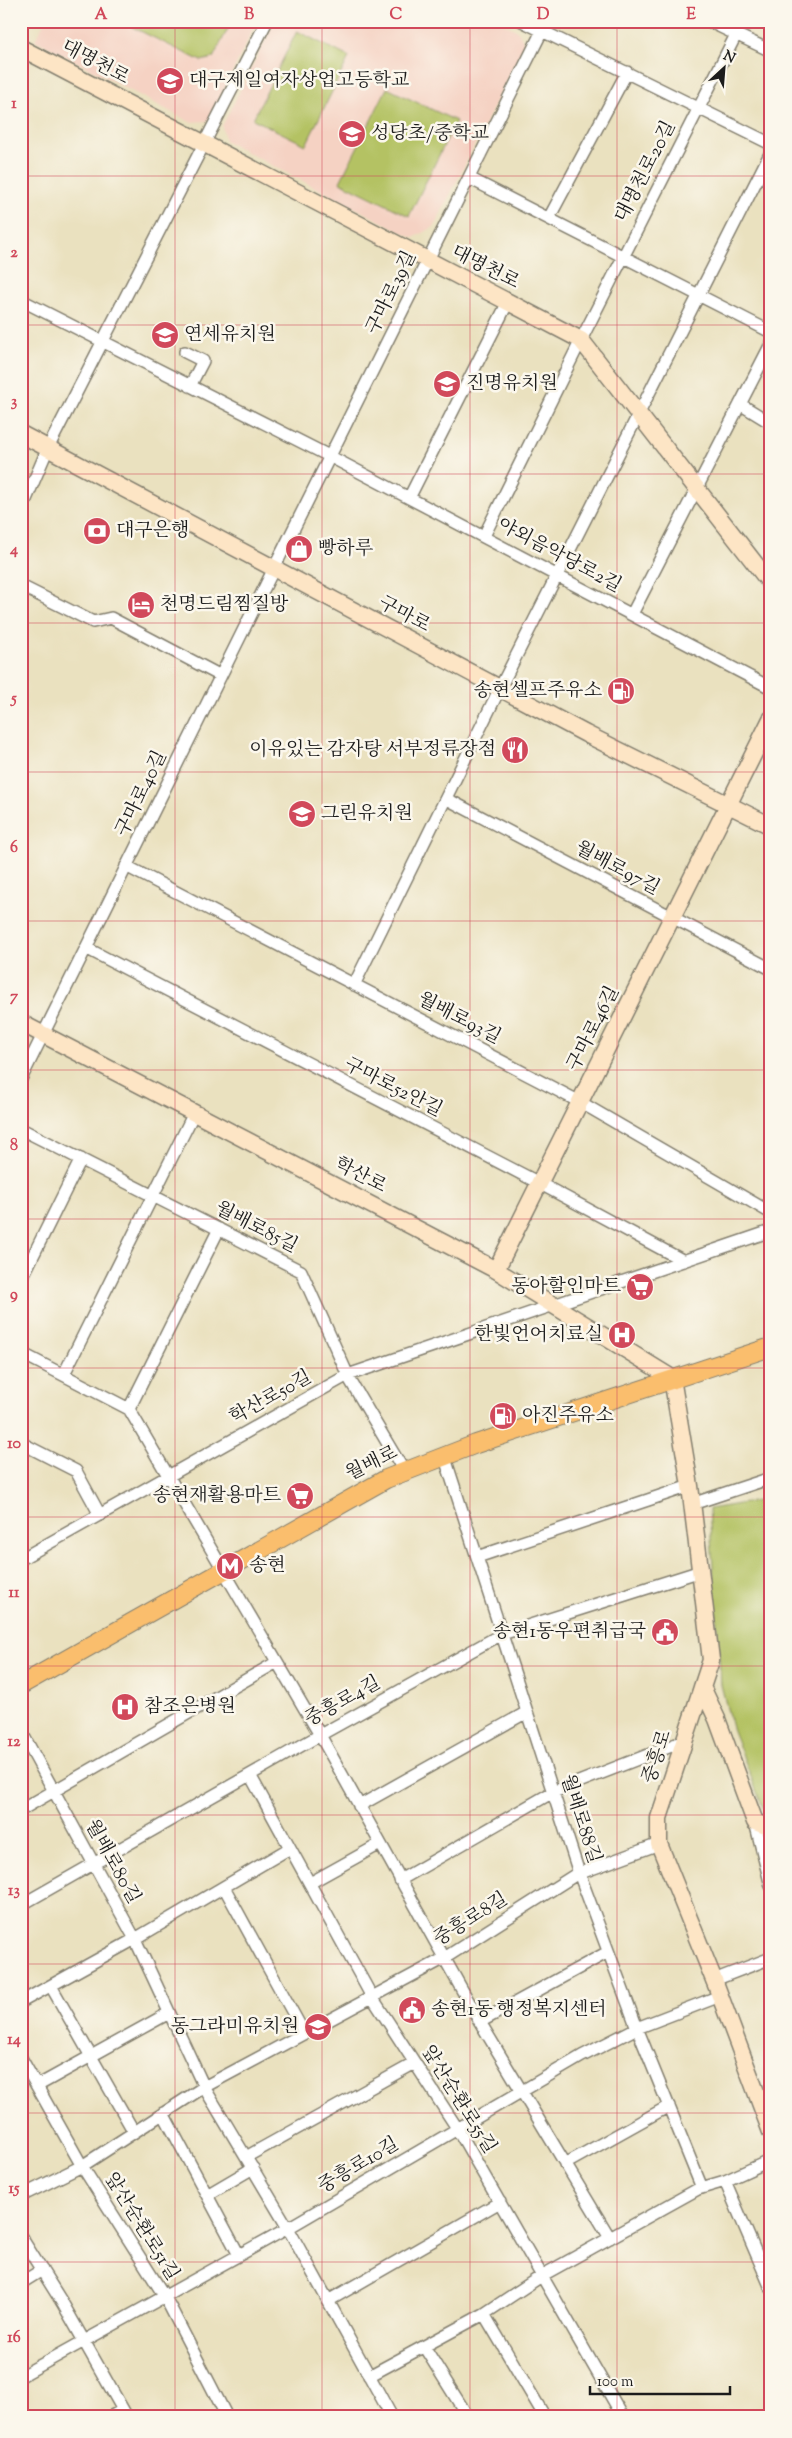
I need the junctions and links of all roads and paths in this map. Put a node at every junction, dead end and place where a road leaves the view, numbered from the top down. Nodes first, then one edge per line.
1 (267, 21) edge
2 (522, 21) edge
3 (708, 21) edge
4 (742, 21) edge
5 (545, 26) edge
6 (736, 34) junction
7 (21, 48) edge
8 (771, 51) edge
9 (627, 72) junction
10 (698, 108) junction
11 (203, 143) junction
12 (771, 144) edge
13 (771, 152) edge
14 (469, 178) junction
15 (549, 218) junction
16 (623, 256) junction
17 (428, 260) junction
18 (699, 295) junction
19 (21, 300) edge
20 (508, 302) junction
21 (771, 332) edge
22 (580, 340) junction
23 (102, 342) junction
24 (771, 344) edge
25 (185, 352) dead end
26 (190, 386) junction
27 (740, 404) junction
28 (639, 415) junction
29 (771, 423) edge
30 (21, 434) edge
31 (48, 448) junction
32 (331, 457) junction
33 (697, 489) junction
34 (409, 498) junction
35 (21, 511) edge
36 (484, 536) junction
37 (275, 570) junction
38 (558, 575) junction
39 (771, 584) edge
40 (21, 586) edge
41 (632, 614) junction
42 (219, 675) junction
43 (500, 688) junction
44 (771, 688) edge
45 (771, 719) edge
46 (447, 799) junction
47 (728, 806) junction
48 (771, 826) edge
49 (126, 866) junction
50 (672, 918) junction
51 (86, 948) junction
52 (771, 969) edge
53 (354, 984) junction
54 (21, 1023) edge
55 (43, 1035) junction
56 (21, 1079) edge
57 (580, 1102) junction
58 (194, 1113) junction
59 (21, 1129) edge
60 (80, 1159) junction
61 (539, 1183) junction
62 (154, 1196) junction
63 (771, 1213) edge
64 (219, 1229) junction
65 (771, 1231) edge
66 (684, 1261) junction
67 (496, 1270) junction
68 (21, 1280) edge
69 (554, 1305) junction
70 (771, 1347) edge
71 (21, 1354) edge
72 (64, 1374) junction
73 (348, 1375) junction
74 (672, 1378) junction
75 (129, 1409) junction
76 (21, 1443) edge
77 (444, 1455) junction
78 (404, 1471) junction
79 (169, 1474) junction
80 (771, 1478) edge
81 (690, 1486) junction
82 (692, 1504) junction
83 (100, 1515) junction
84 (478, 1557) junction
85 (21, 1559) edge
86 (223, 1571) junction
87 (701, 1571) junction
88 (502, 1634) junction
89 (277, 1662) junction
90 (21, 1685) edge
91 (702, 1687) junction
92 (527, 1712) junction
93 (21, 1730) edge
94 (320, 1735) junction
95 (684, 1741) junction
96 (250, 1775) junction
97 (53, 1792) junction
98 (553, 1792) junction
99 (359, 1806) junction
100 (21, 1810) edge
101 (755, 1822) junction
102 (771, 1828) edge
103 (380, 1844) junction
104 (659, 1844) junction
105 (290, 1848) junction
106 (93, 1865) junction
107 (579, 1873) junction
108 (400, 1880) junction
109 (310, 1883) junction
110 (771, 1886) edge
111 (224, 1887) junction
112 (21, 1905) edge
113 (135, 1939) junction
114 (608, 1952) junction
115 (771, 1958) edge
116 (443, 1959) junction
117 (714, 1980) junction
118 (51, 1986) junction
119 (720, 1996) junction
120 (372, 1997) junction
121 (21, 2002) edge
122 (169, 2013) junction
123 (480, 2022) junction
124 (637, 2028) junction
125 (304, 2033) junction
126 (91, 2056) junction
127 (21, 2058) edge
128 (415, 2063) junction
129 (37, 2086) junction
130 (204, 2087) junction
131 (520, 2092) junction
132 (669, 2106) junction
133 (163, 2114) junction
134 (458, 2128) junction
135 (134, 2132) junction
136 (771, 2132) edge
137 (246, 2157) junction
138 (771, 2160) edge
139 (564, 2164) junction
140 (82, 2166) junction
141 (252, 2168) junction
142 (725, 2181) junction
143 (702, 2188) junction
144 (207, 2195) junction
145 (21, 2196) edge
146 (500, 2202) junction
147 (288, 2228) junction
148 (21, 2237) edge
149 (610, 2238) junction
150 (239, 2255) junction
151 (42, 2270) junction
152 (543, 2276) junction
153 (21, 2282) edge
154 (771, 2288) edge
155 (166, 2297) junction
156 (328, 2301) junction
157 (484, 2314) junction
158 (84, 2341) junction
159 (425, 2348) junction
160 (21, 2376) edge
161 (369, 2376) junction
162 (125, 2413) edge
163 (110, 2417) edge
164 (227, 2417) edge
165 (392, 2417) edge
166 (468, 2417) edge
167 (545, 2417) edge
168 (623, 2417) edge

1 - 11 street
2 - 5 street
3 - 6 street
4 - 6 street, 대명천로20길
5 - 9 street
5 - 14 street, 구마로39길
6 - 8 street
6 - 10 street, 대명천로20길
7 - 11 main road, 대명천로
9 - 10 street
9 - 15 street
10 - 12 street
10 - 16 street, 대명천로20길
11 - 17 main road, 대명천로
11 - 23 street
13 - 18 street
14 - 15 street
14 - 17 street, 구마로39길
15 - 16 street
16 - 18 street
16 - 22 street, 대명천로20길
17 - 20 main road, 대명천로
17 - 32 street, 구마로39길
18 - 21 street
18 - 28 street
19 - 23 street, 야외음악당로2길
20 - 22 main road, 대명천로
20 - 34 street
22 - 28 main road, 대명천로
22 - 36 street, 대명천로20길
23 - 26 street, 야외음악당로2길
23 - 31 street
24 - 27 street
25 - 26 street
26 - 32 street, 야외음악당로2길
27 - 29 street
27 - 33 street
28 - 33 main road, 대명천로
28 - 38 street
30 - 31 main road, 구마로
31 - 35 street
31 - 37 main road, 구마로
32 - 34 street, 야외음악당로2길
32 - 37 street, 구마로39길
33 - 39 main road, 대명천로
33 - 41 street
34 - 36 street, 야외음악당로2길
36 - 38 street, 야외음악당로2길
37 - 42 street, 구마로40길
37 - 43 main road, 구마로
38 - 41 street, 야외음악당로2길
38 - 43 street
40 - 42 street
41 - 44 street, 야외음악당로2길
42 - 49 street, 구마로40길
43 - 46 street
43 - 47 main road, 구마로
45 - 47 main road, 구마로46길
46 - 50 street, 월배로97길
46 - 53 street
47 - 48 main road, 구마로
47 - 50 main road, 구마로46길
49 - 51 street, 구마로40길
49 - 53 street, 월배로93길
50 - 52 street, 월배로97길
50 - 57 main road, 구마로46길
51 - 55 street, 구마로40길
51 - 61 street, 구마로52안길
53 - 57 street, 월배로93길
54 - 55 main road, 학산로
55 - 56 street, 구마로40길
55 - 58 main road, 학산로
57 - 61 main road, 구마로46길
57 - 63 street, 월배로93길
58 - 62 street
58 - 67 main road, 학산로
59 - 60 street, 월배로85길
60 - 62 street, 월배로85길
60 - 68 street
61 - 66 street, 구마로52안길
61 - 67 main road, 구마로46길
62 - 64 street, 월배로85길
62 - 72 street
64 - 73 street, 월배로85길
64 - 75 street
65 - 66 street, 학산로50길
66 - 69 street, 학산로50길
67 - 69 main road, 학산로
69 - 73 street, 학산로50길
69 - 74 main road, 학산로
70 - 74 main road, 월배로
71 - 72 street
72 - 75 street
73 - 78 street, 월배로85길
73 - 79 street, 학산로50길
74 - 77 main road, 월배로
74 - 81 main road, 중흥로
75 - 79 street
76 - 83 street
77 - 78 main road, 월배로
77 - 84 street, 월배로88길
78 - 86 main road, 월배로
79 - 83 street, 학산로50길
79 - 86 street
80 - 82 street
81 - 82 main road, 중흥로
81 - 84 street
82 - 87 main road, 중흥로
83 - 85 street, 학산로50길
84 - 88 street, 월배로88길
86 - 89 street
86 - 90 main road, 월배로
87 - 88 street, 중흥로4길
87 - 91 main road, 중흥로
88 - 92 street, 월배로88길
88 - 94 street, 중흥로4길
89 - 94 street
89 - 97 street
91 - 95 main road, 중흥로
91 - 101 main road
92 - 98 street, 월배로88길
92 - 99 street
93 - 97 street, 월배로80길
94 - 96 street, 중흥로4길
94 - 99 street
95 - 98 street
95 - 104 main road, 중흥로
96 - 105 street, 앞산순환로55길
96 - 106 street, 중흥로4길
97 - 100 street
97 - 106 street, 월배로80길
98 - 107 street, 월배로88길
98 - 108 street
99 - 103 street
101 - 102 main road
101 - 110 street
103 - 108 street
103 - 109 street
104 - 107 street, 중흥로8길
104 - 117 main road, 중흥로
105 - 109 street, 앞산순환로55길
105 - 111 street
106 - 112 street, 중흥로4길
106 - 113 street, 월배로80길
107 - 114 street, 월배로88길
107 - 116 street, 중흥로8길
108 - 116 street
109 - 120 street, 앞산순환로55길
111 - 113 street
111 - 125 street
113 - 118 street
113 - 122 street, 월배로80길
114 - 123 street
114 - 124 street, 월배로88길
115 - 117 street
116 - 120 street, 중흥로8길
116 - 123 street
117 - 119 main road, 중흥로
118 - 121 street
118 - 126 street
119 - 124 street, 중흥로10길
119 - 136 main road, 중흥로
120 - 125 street, 중흥로8길
120 - 128 street, 앞산순환로55길
122 - 126 street
122 - 130 street, 월배로80길
123 - 131 street
124 - 131 street, 중흥로10길
124 - 132 street, 월배로88길
125 - 130 street, 중흥로8길
126 - 129 street
126 - 135 street
127 - 129 street, 앞산순환로51길
128 - 134 street, 앞산순환로55길
128 - 137 street
129 - 140 street, 앞산순환로51길
130 - 133 street, 중흥로8길
130 - 137 street, 월배로80길
131 - 134 street, 중흥로10길
131 - 139 street
132 - 139 street
132 - 143 street, 월배로88길
133 - 135 street, 중흥로8길
133 - 144 street
134 - 146 street, 앞산순환로55길
134 - 147 street, 중흥로10길
135 - 140 street, 중흥로8길
137 - 141 street, 월배로80길
138 - 142 street
139 - 149 street
140 - 145 street, 중흥로8길
140 - 155 street, 앞산순환로51길
141 - 144 street
141 - 147 street, 월배로80길
142 - 143 street
142 - 154 street
143 - 149 street
144 - 150 street
146 - 152 street, 앞산순환로55길
146 - 156 street
147 - 150 street, 중흥로10길
147 - 156 street, 월배로80길
148 - 151 street
149 - 152 street
150 - 155 street, 중흥로10길
151 - 153 street
151 - 158 street
152 - 157 street
152 - 168 street, 앞산순환로55길
155 - 158 street, 중흥로10길
155 - 164 street, 앞산순환로51길
156 - 161 street, 월배로80길
157 - 159 street
157 - 167 street
158 - 160 street, 중흥로10길
158 - 162 street
159 - 161 street
159 - 166 street
161 - 165 street, 월배로80길
162 - 163 street

